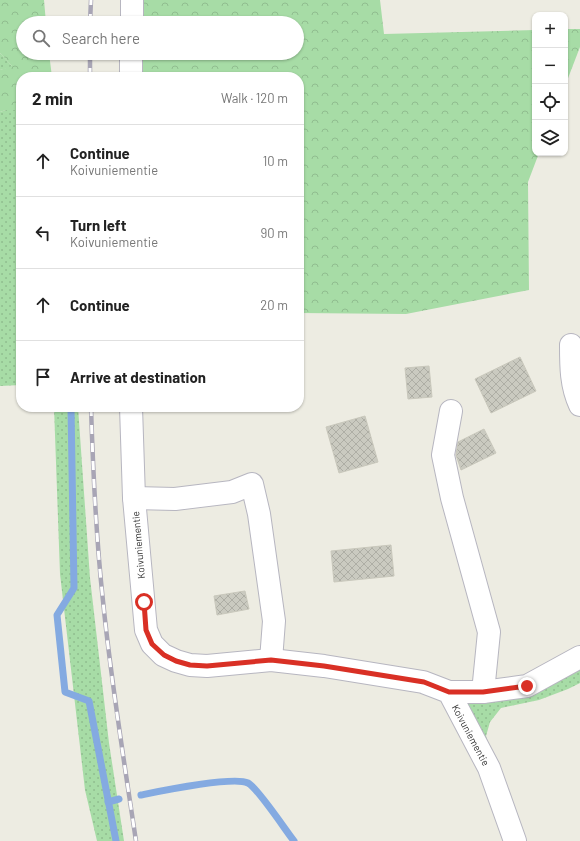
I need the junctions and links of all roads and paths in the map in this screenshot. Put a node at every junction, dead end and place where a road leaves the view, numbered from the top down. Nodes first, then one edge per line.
1 (132, 0) edge
2 (132, 16) edge
3 (131, 60) edge
4 (131, 72) edge
5 (571, 345) dead end
6 (580, 405) edge
7 (451, 411) dead end
8 (131, 412) edge
9 (134, 498) junction
10 (580, 657) edge
11 (271, 660) junction
12 (449, 692) junction
13 (483, 692) junction
14 (515, 841) edge

1 - 2 street
3 - 4 street
5 - 6 street
7 - 13 street
8 - 9 street, Koivuniementie
9 - 11 street, Koivuniementie
9 - 11 street
10 - 13 street
11 - 12 street, Koivuniementie
12 - 13 street
12 - 14 street, Koivuniementie

